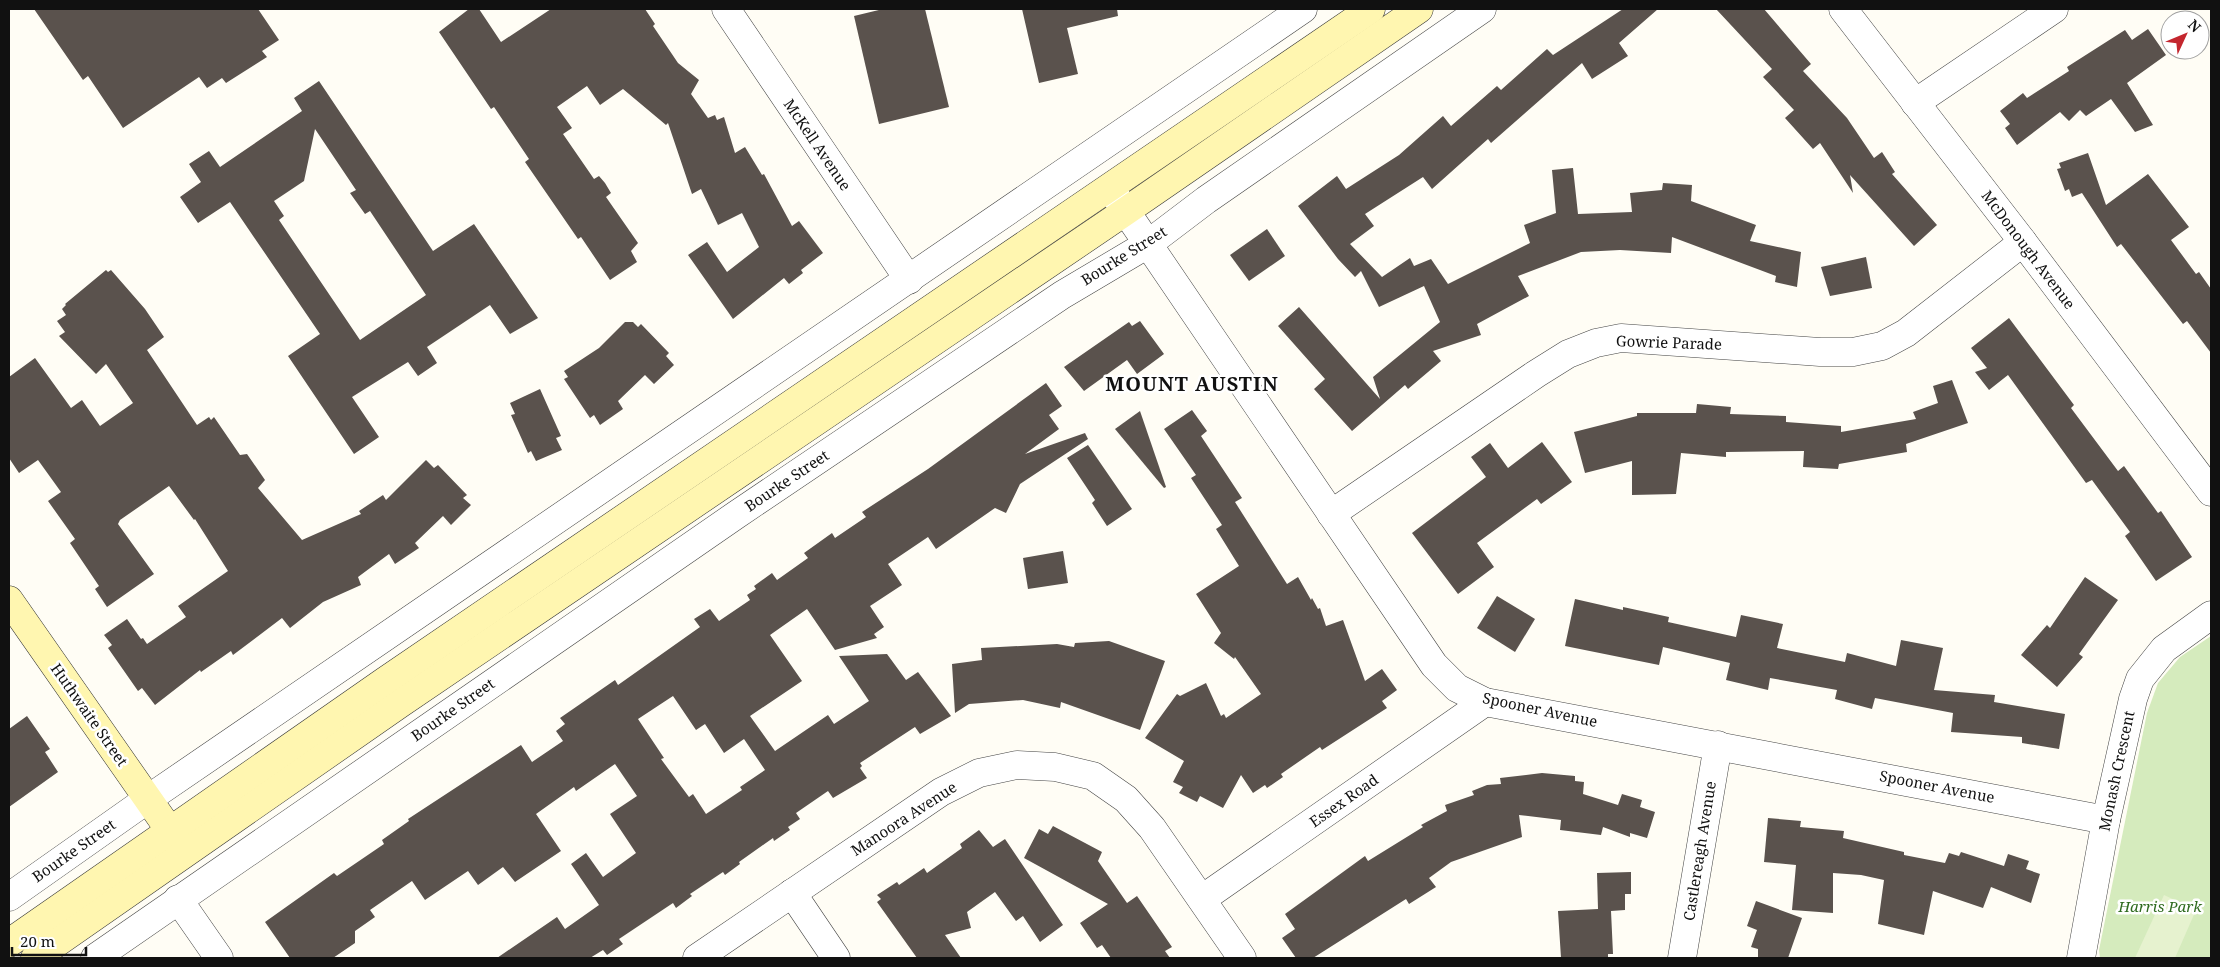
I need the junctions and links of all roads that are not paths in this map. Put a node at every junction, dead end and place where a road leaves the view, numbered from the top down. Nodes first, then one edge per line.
1 (726, 9) edge
2 (1303, 9) edge
3 (1371, 9) edge
4 (1419, 9) edge
5 (1482, 9) edge
6 (1843, 9) edge
7 (2054, 9) edge
8 (1915, 103) junction
9 (1109, 187) junction
10 (1126, 212) junction
11 (2023, 242) junction
12 (1148, 244) junction
13 (909, 280) junction
14 (2211, 492) edge
15 (1331, 514) junction
16 (9, 600) edge
17 (2211, 615) edge
18 (1485, 702) junction
19 (1718, 745) junction
20 (148, 799) junction
21 (2106, 820) junction
22 (170, 830) junction
23 (186, 853) junction
24 (792, 893) junction
25 (9, 897) edge
26 (178, 899) junction
27 (1202, 899) junction
28 (9, 943) edge
29 (35, 958) edge
30 (95, 958) edge
31 (219, 958) edge
32 (697, 958) edge
33 (836, 958) edge
34 (1242, 958) edge
35 (1682, 958) edge
36 (2081, 958) edge

1 - 13 street, McKell Avenue
2 - 13 street, Bourke Street
3 - 9 main road
4 - 10 main road
5 - 12 street, Bourke Street
6 - 8 street, McDonough Avenue
7 - 8 street
8 - 11 street, McDonough Avenue
9 - 10 street, Spooner Avenue
9 - 22 main road
10 - 12 street, Spooner Avenue
10 - 23 main road
11 - 14 street, McDonough Avenue
11 - 15 street, Gowrie Parade
12 - 15 street, Spooner Avenue
12 - 26 street, Bourke Street
13 - 20 street, Bourke Street
15 - 18 street, Spooner Avenue
16 - 20 main road, Huthwaite Street
17 - 21 street, Monash Crescent
18 - 19 street, Spooner Avenue
18 - 27 street, Essex Road
19 - 21 street, Spooner Avenue
19 - 35 street, Castlereagh Avenue
20 - 22 main road, Huthwaite Street
20 - 25 street, Bourke Street
21 - 36 street, Monash Crescent
22 - 23 main road, Huthwaite Street
22 - 28 main road
23 - 29 main road
24 - 27 street, Manoora Avenue
24 - 32 street, Manoora Avenue
24 - 33 street
26 - 30 street, Bourke Street
26 - 31 street
27 - 34 street, Manoora Avenue

